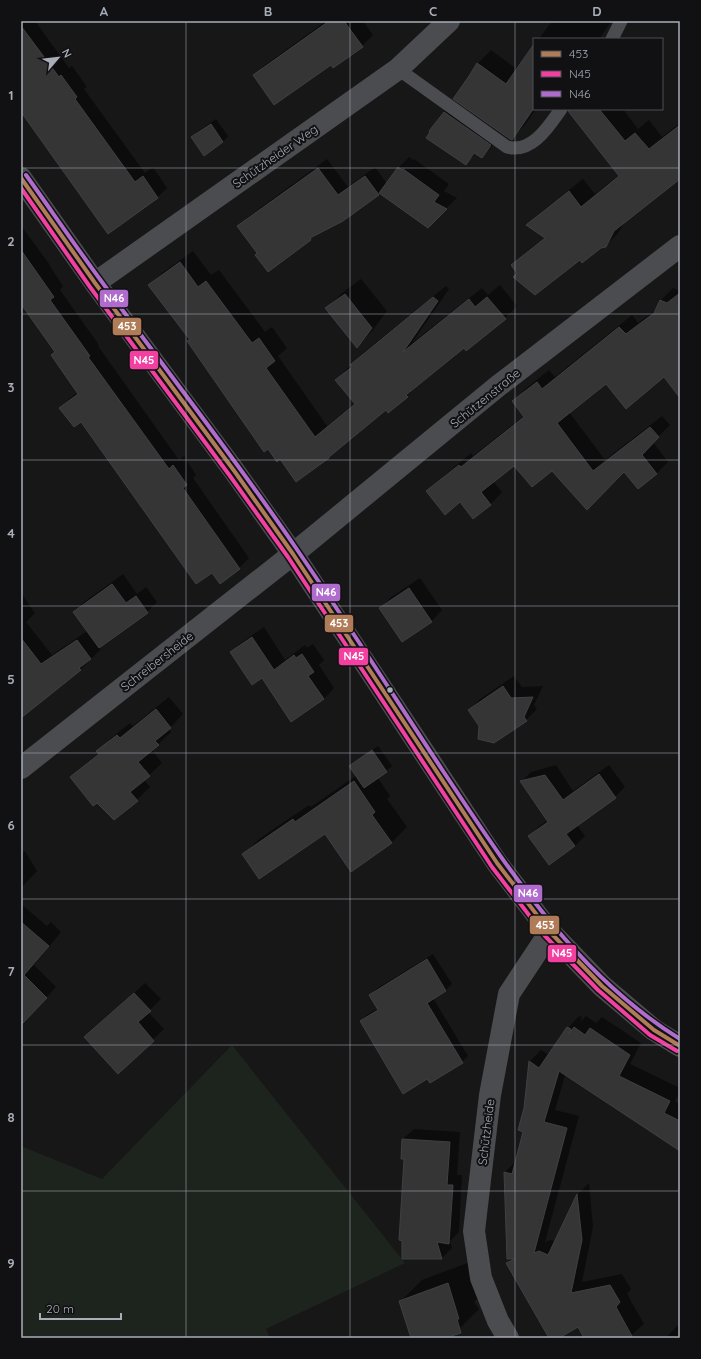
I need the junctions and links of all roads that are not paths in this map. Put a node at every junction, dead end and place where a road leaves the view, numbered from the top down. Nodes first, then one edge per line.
1 (449, 21) edge
2 (621, 21) edge
3 (612, 38) edge
4 (398, 69) junction
5 (560, 110) edge
6 (21, 178) edge
7 (680, 246) edge
8 (95, 283) junction
9 (293, 554) junction
10 (21, 768) edge
11 (550, 932) junction
12 (680, 1046) edge
13 (508, 1338) edge

1 - 4 street, Schützheider Weg
2 - 3 lane
4 - 5 lane
4 - 8 street, Schützheider Weg
6 - 8 street
7 - 9 street, Schützenstraße
8 - 9 street
9 - 10 street, Schreibersheide
9 - 11 street
11 - 12 street
11 - 13 street, Schützheide

